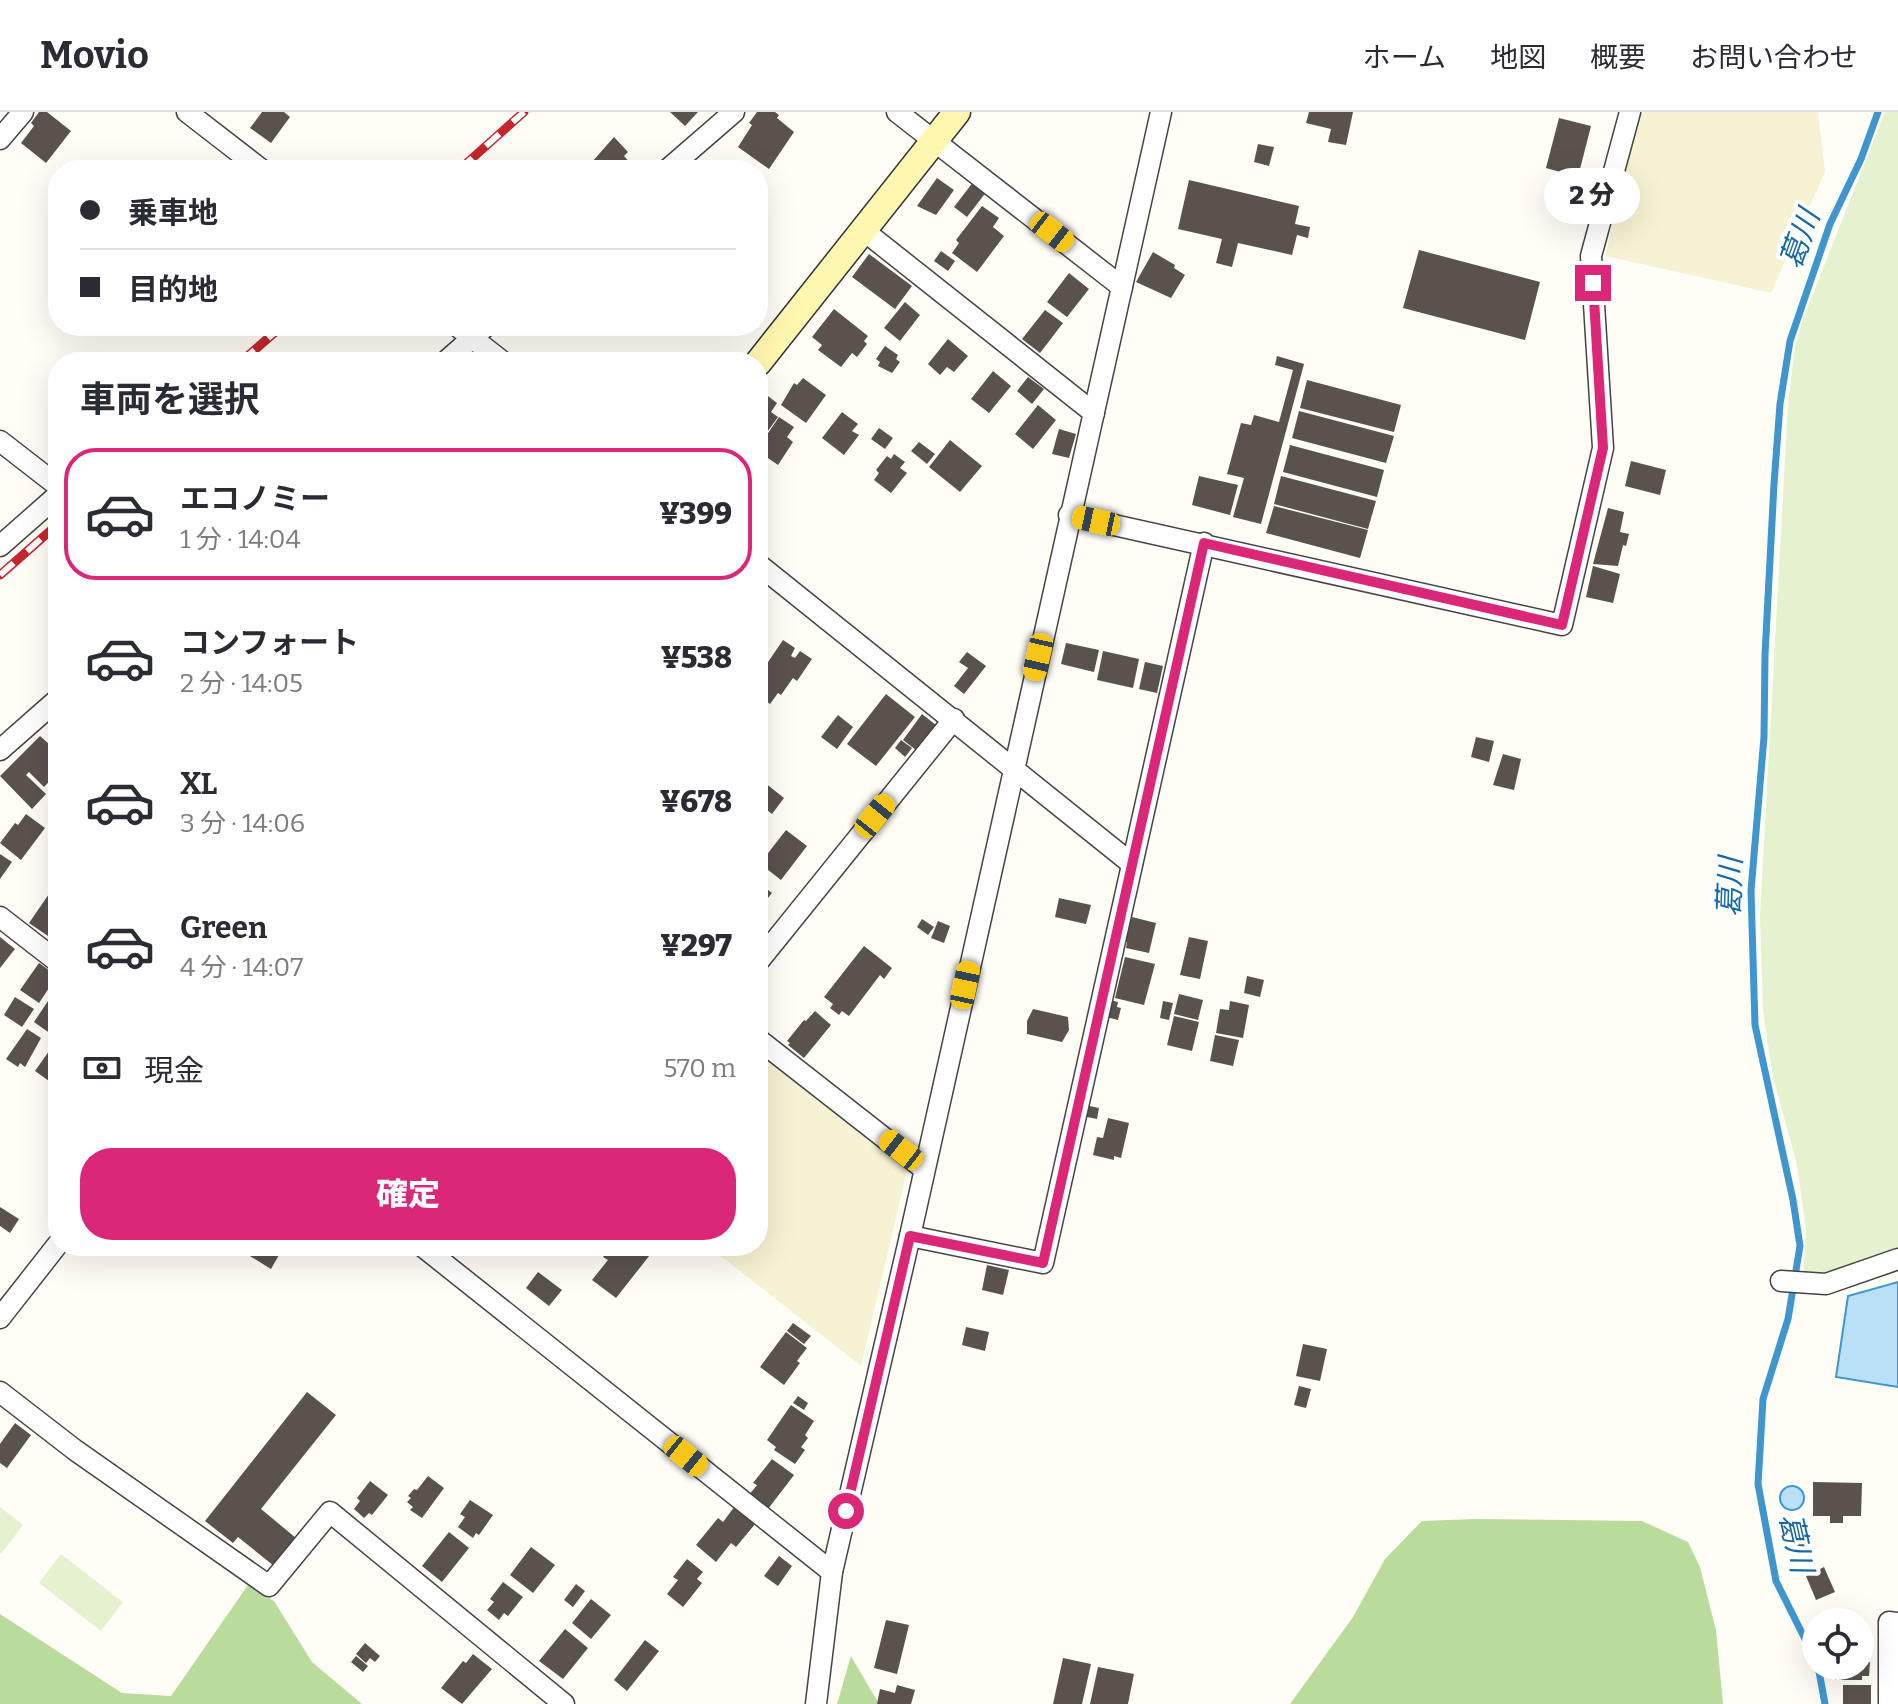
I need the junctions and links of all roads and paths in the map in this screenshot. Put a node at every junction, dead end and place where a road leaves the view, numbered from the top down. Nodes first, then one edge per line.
1 (23, 112) edge
2 (187, 112) edge
3 (734, 112) edge
4 (897, 112) edge
5 (957, 112) edge
6 (1161, 112) edge
7 (1630, 112) edge
8 (0, 139) edge
9 (933, 141) junction
10 (249, 160) edge
11 (679, 160) edge
12 (863, 230) junction
13 (1122, 287) junction
14 (467, 336) edge
15 (478, 336) edge
16 (453, 352) edge
17 (493, 352) edge
18 (767, 352) edge
19 (1094, 413) junction
20 (0, 441) edge
21 (48, 478) edge
22 (48, 504) edge
23 (1069, 515) junction
24 (1204, 543) junction
25 (0, 546) edge
26 (768, 572) edge
27 (48, 708) edge
28 (954, 719) junction
29 (0, 750) edge
30 (1012, 770) junction
31 (1132, 864) junction
32 (0, 917) edge
33 (768, 950) edge
34 (48, 954) edge
35 (768, 1047) edge
36 (924, 1169) junction
37 (910, 1236) junction
38 (49, 1256) edge
39 (435, 1256) edge
40 (1898, 1259) edge
41 (1781, 1281) dead end
42 (0, 1318) edge
43 (0, 1392) edge
44 (832, 1572) junction
45 (1898, 1623) edge
46 (564, 1704) edge
47 (816, 1704) edge
48 (1889, 1704) edge

1 - 8 street
2 - 10 street
3 - 11 street
4 - 9 street
5 - 9 street
6 - 13 street
7 - 24 street
9 - 12 street
9 - 13 street
12 - 18 street
12 - 19 street
13 - 19 street
14 - 16 street
15 - 17 street
19 - 23 street
20 - 21 street
22 - 25 street
23 - 24 street
23 - 30 street
24 - 31 street
26 - 28 street
27 - 29 street
28 - 30 street
28 - 33 street
30 - 31 street
30 - 36 street
31 - 37 street
32 - 34 street
35 - 36 street
36 - 37 street
37 - 44 street
38 - 42 street
39 - 44 street
40 - 41 street
43 - 46 street
44 - 47 street
45 - 48 street

